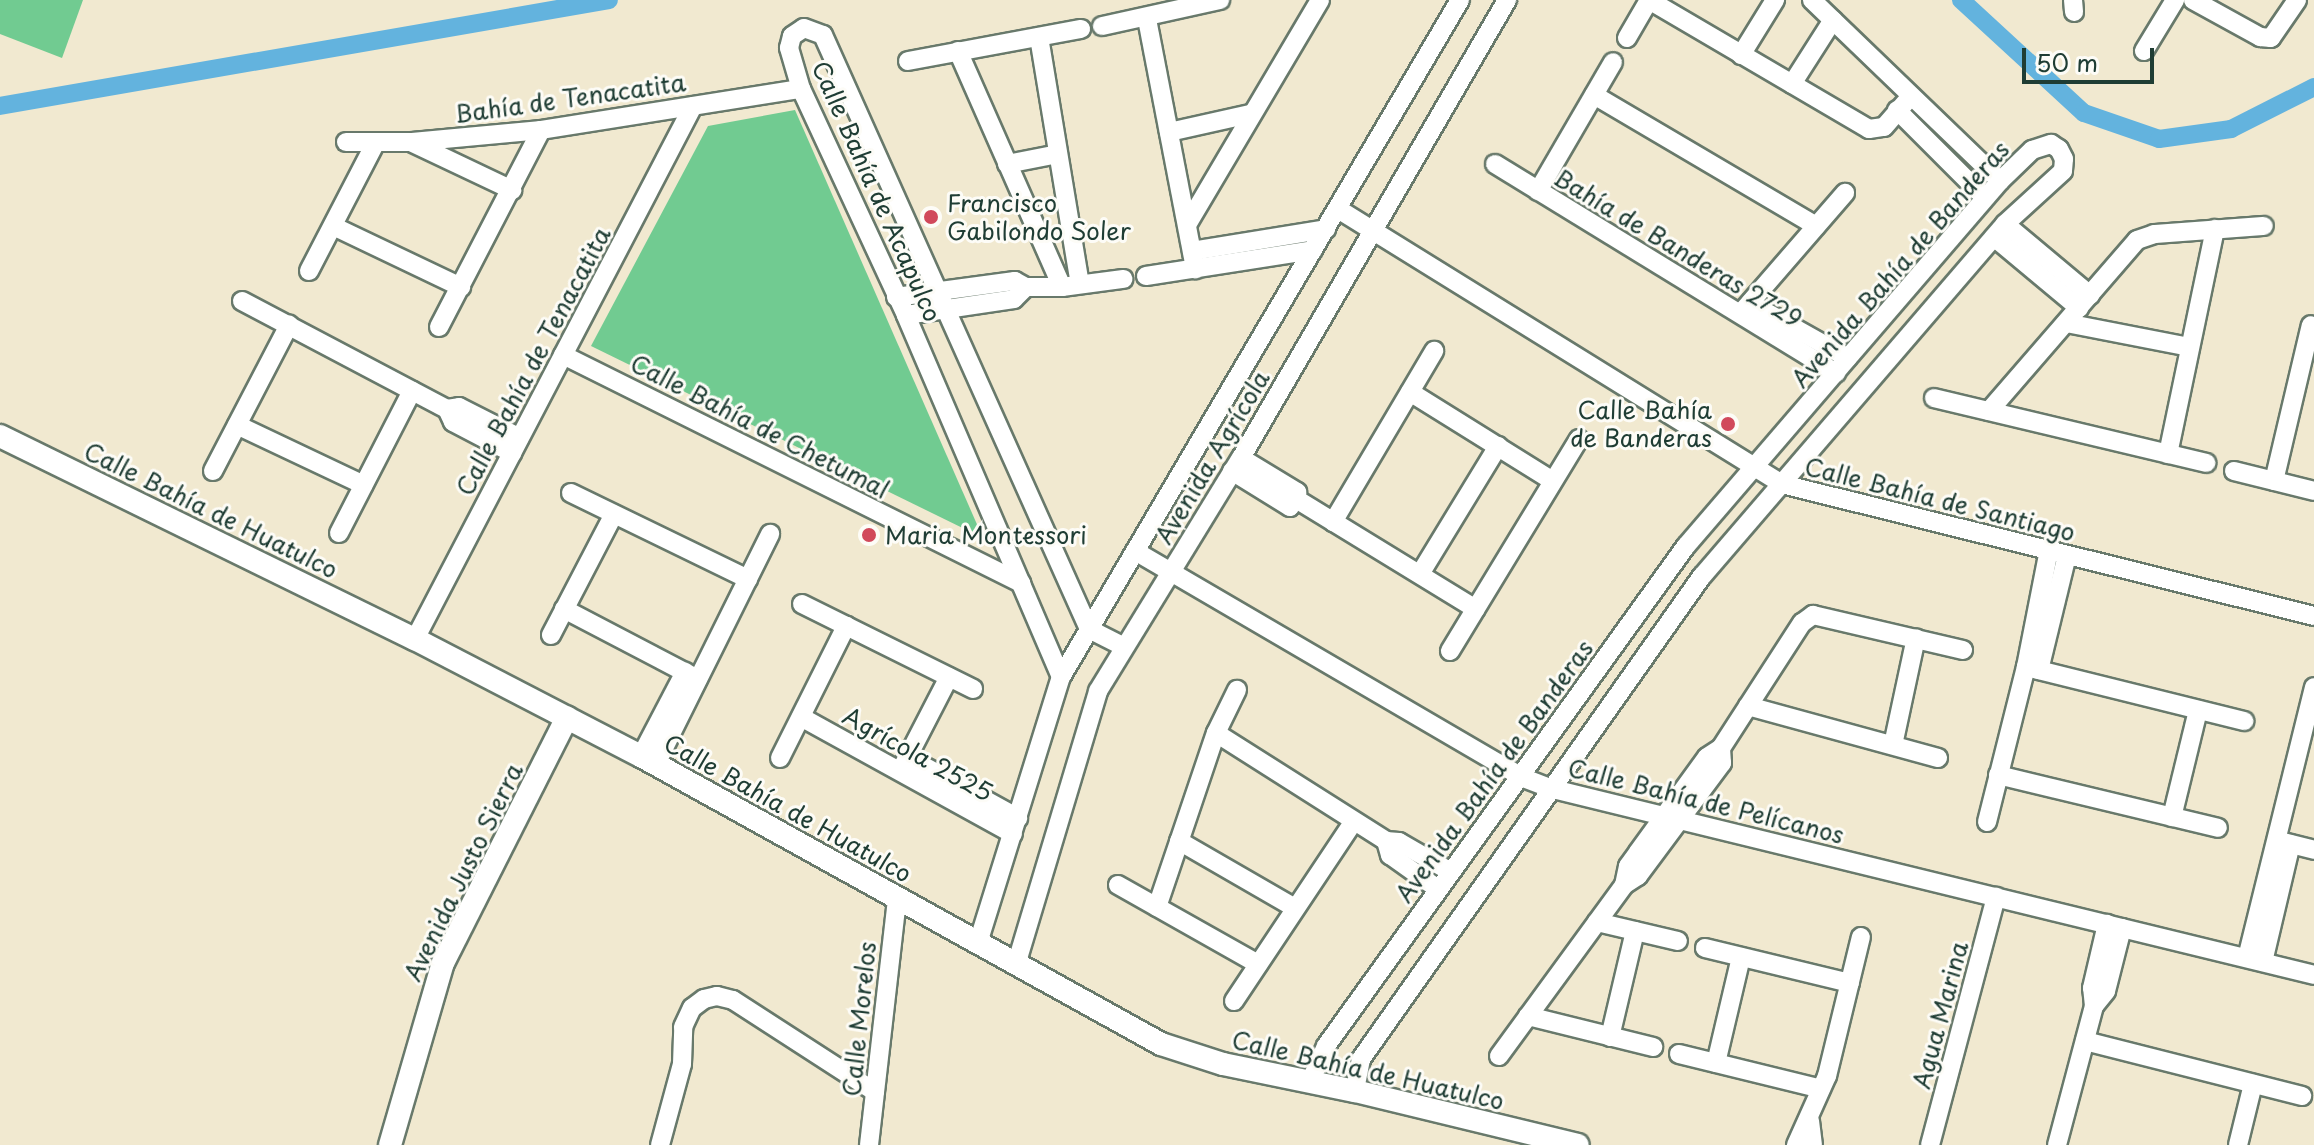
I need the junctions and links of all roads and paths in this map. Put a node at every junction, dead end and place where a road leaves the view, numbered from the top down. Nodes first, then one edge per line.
1 (1220, 0) edge
2 (1320, 0) edge
3 (1460, 0) edge
4 (1507, 0) edge
5 (1649, 0) edge
6 (1775, 0) edge
7 (1812, 0) edge
8 (2175, 0) edge
9 (2193, 0) edge
10 (2297, 0) edge
11 (1147, 19) junction
12 (1833, 20) junction
13 (1102, 26) dead end
14 (1081, 29) dead end
15 (1039, 37) junction
16 (1627, 38) dead end
17 (958, 51) junction
18 (2144, 51) dead end
19 (1741, 55) junction
20 (908, 61) dead end
21 (1613, 62) dead end
22 (1792, 84) junction
23 (801, 89) junction
24 (1594, 95) junction
25 (1911, 96) junction
26 (693, 106) junction
27 (1897, 110) junction
28 (1250, 114) junction
29 (541, 130) junction
30 (1169, 132) junction
31 (346, 142) dead end
32 (376, 142) junction
33 (412, 142) junction
34 (1058, 154) junction
35 (1007, 164) junction
36 (1495, 164) dead end
37 (2000, 181) junction
38 (512, 190) junction
39 (1538, 191) junction
40 (1845, 193) dead end
41 (1985, 198) junction
42 (1338, 209) junction
43 (1187, 225) junction
44 (333, 226) junction
45 (1816, 226) junction
46 (2264, 226) dead end
47 (1326, 229) junction
48 (2215, 229) junction
49 (2000, 230) junction
50 (1373, 231) junction
51 (1313, 250) junction
52 (1193, 260) junction
53 (309, 271) dead end
54 (1146, 276) dead end
55 (1123, 279) dead end
56 (1071, 286) junction
57 (461, 287) junction
58 (1026, 287) junction
59 (939, 292) junction
60 (896, 297) junction
61 (242, 301) dead end
62 (2084, 302) junction
63 (1746, 308) junction
64 (946, 310) junction
65 (906, 315) junction
66 (2066, 323) junction
67 (289, 325) junction
68 (2311, 325) dead end
69 (439, 327) dead end
70 (2190, 347) junction
71 (1434, 351) dead end
72 (563, 355) junction
73 (1842, 366) junction
74 (2307, 374) edge
75 (412, 391) junction
76 (1410, 392) junction
77 (1934, 398) dead end
78 (1989, 411) junction
79 (237, 425) junction
80 (0, 436) edge
81 (1579, 439) dead end
82 (516, 445) junction
83 (1498, 446) junction
84 (2168, 454) junction
85 (2206, 463) dead end
86 (1236, 464) junction
87 (1756, 466) junction
88 (213, 471) dead end
89 (2234, 471) dead end
90 (1553, 481) junction
91 (2274, 481) junction
92 (1782, 484) junction
93 (364, 485) junction
94 (2314, 491) edge
95 (571, 493) dead end
96 (614, 514) junction
97 (1333, 522) junction
98 (339, 533) dead end
99 (770, 534) dead end
100 (1135, 551) junction
101 (2058, 552) junction
102 (1171, 572) junction
103 (1420, 574) junction
104 (748, 579) junction
105 (1021, 583) junction
106 (802, 604) dead end
107 (564, 609) junction
108 (1476, 609) junction
109 (2314, 616) edge
110 (846, 626) junction
111 (1089, 629) junction
112 (551, 635) dead end
113 (1916, 638) junction
114 (415, 639) junction
115 (1123, 646) junction
116 (1963, 650) dead end
117 (1450, 651) dead end
118 (2032, 668) junction
119 (692, 676) junction
120 (949, 677) junction
121 (1061, 677) junction
122 (2314, 687) edge
123 (973, 689) dead end
124 (1237, 690) dead end
125 (1748, 706) junction
126 (2198, 710) junction
127 (801, 717) junction
128 (567, 718) junction
129 (2244, 721) dead end
130 (1216, 733) junction
131 (2308, 734) edge
132 (1893, 745) junction
133 (780, 758) dead end
134 (1938, 758) dead end
135 (649, 760) junction
136 (904, 764) junction
137 (1998, 775) junction
138 (1521, 777) junction
139 (1553, 789) junction
140 (1672, 817) junction
141 (2172, 817) junction
142 (1354, 821) junction
143 (1987, 822) dead end
144 (1015, 826) junction
145 (2218, 828) dead end
146 (1179, 841) junction
147 (1386, 841) junction
148 (2284, 842) junction
149 (2314, 850) edge
150 (1451, 872) junction
151 (1118, 885) dead end
152 (1438, 889) junction
153 (1996, 897) junction
154 (897, 898) junction
155 (1157, 907) junction
156 (1295, 908) junction
157 (1597, 922) junction
158 (2115, 926) junction
159 (1635, 931) junction
160 (1861, 937) dead end
161 (1678, 941) dead end
162 (978, 943) junction
163 (1705, 948) dead end
164 (1741, 957) junction
165 (2255, 960) junction
166 (1258, 964) junction
167 (1016, 965) junction
168 (2314, 975) edge
169 (1850, 983) junction
170 (1234, 1001) dead end
171 (1528, 1016) junction
172 (1610, 1037) junction
173 (2085, 1041) junction
174 (1653, 1047) dead end
175 (1679, 1054) dead end
176 (1499, 1056) dead end
177 (1716, 1063) junction
178 (1310, 1082) junction
179 (2253, 1084) junction
180 (1821, 1089) junction
181 (1355, 1091) junction
182 (875, 1092) junction
183 (2302, 1096) dead end
184 (1810, 1121) junction
185 (390, 1145) edge
186 (660, 1145) edge
187 (869, 1145) edge
188 (1578, 1145) edge
189 (1796, 1145) edge
190 (1813, 1145) edge
191 (1930, 1145) edge
192 (2057, 1145) edge
193 (2238, 1145) edge

1 - 11 street
2 - 28 street
3 - 42 street, Avenida Agrícola
4 - 50 street, Avenida Agrícola
5 - 16 street
5 - 19 street
6 - 19 street
7 - 12 street
8 - 18 street
9 - 10 street
11 - 13 street
11 - 30 street
12 - 22 street
12 - 25 street
14 - 15 street
15 - 17 street
15 - 34 street
17 - 20 street
17 - 35 street
19 - 22 street
21 - 24 street
22 - 27 street
23 - 26 street, Bahía de Tenacatita
23 - 59 street, Calle Bahía de Acapulco
23 - 60 street, Calle Bahía de Acapulco
24 - 39 street
24 - 45 street
25 - 27 street
25 - 37 street
26 - 29 street, Bahía de Tenacatita
26 - 72 street, Calle Bahía de Tenacatita
27 - 41 street
28 - 30 street
28 - 43 street
29 - 33 street, Bahía de Tenacatita
29 - 38 street
30 - 43 street
31 - 32 street, Bahía de Tenacatita
32 - 33 street, Bahía de Tenacatita
32 - 44 street
33 - 38 street
34 - 35 street
34 - 56 street
35 - 56 street
36 - 39 street, Bahía de Banderas 2729
37 - 41 street, Avenida Bahía de Banderas
37 - 49 street, Avenida Bahía de Banderas
38 - 57 street
39 - 63 street, Bahía de Banderas 2729
40 - 45 street
41 - 73 street, Avenida Bahía de Banderas
42 - 47 street, Avenida Agrícola
42 - 50 street, Calle Bahía de Santiago
43 - 52 street
44 - 53 street
44 - 57 street
45 - 63 street
46 - 48 street
47 - 51 street, Avenida Agrícola
47 - 52 street
48 - 62 street
48 - 70 street
49 - 62 street
49 - 92 street, Avenida Bahía de Banderas
50 - 86 street, Avenida Agrícola
50 - 87 street, Calle Bahía de Santiago
51 - 52 street
51 - 100 street, Avenida Agrícola
52 - 54 street
55 - 56 street
56 - 58 street
57 - 69 street
58 - 59 street
58 - 64 street
59 - 60 street
59 - 64 street, Calle Bahía de Acapulco
60 - 65 street, Calle Bahía de Acapulco
61 - 67 street
62 - 66 street
63 - 73 street, Bahía de Banderas 2729
64 - 65 street
64 - 111 street, Calle Bahía de Acapulco
65 - 105 street, Calle Bahía de Acapulco
66 - 70 street
66 - 78 street
67 - 75 street
67 - 79 street
68 - 74 street
70 - 84 street
71 - 76 street
72 - 82 street, Calle Bahía de Tenacatita
72 - 105 street, Calle Bahía de Chetumal
73 - 87 street, Avenida Bahía de Banderas
74 - 91 street
75 - 82 street
75 - 93 street
76 - 83 street
76 - 97 street
77 - 78 street
78 - 84 street
79 - 88 street
79 - 93 street
80 - 114 street, Calle Bahía de Huatulco
81 - 90 street
82 - 114 street, Calle Bahía de Tenacatita
83 - 90 street
83 - 103 street
84 - 85 street
86 - 97 street
86 - 102 street, Avenida Agrícola
87 - 92 street, Calle Bahía de Santiago
87 - 138 street, Avenida Bahía de Banderas
89 - 91 street
90 - 108 street
91 - 94 street
92 - 101 street, Calle Bahía de Santiago
92 - 139 street, Avenida Bahía de Banderas
93 - 98 street
95 - 96 street
96 - 104 street
96 - 107 street
97 - 103 street
99 - 104 street
100 - 102 street, Calle Bahía de Pelícanos
100 - 111 street, Avenida Agrícola
101 - 109 street, Calle Bahía de Santiago
101 - 118 street
102 - 115 street, Avenida Agrícola
102 - 138 street, Calle Bahía de Pelícanos
103 - 108 street
104 - 119 street
105 - 121 street, Calle Bahía de Acapulco
106 - 110 street
107 - 112 street
107 - 119 street
108 - 117 street
110 - 120 street
110 - 127 street
111 - 115 street
111 - 121 street, Avenida Agrícola
113 - 116 street
113 - 125 street
113 - 132 street
114 - 128 street, Calle Bahía de Huatulco
115 - 167 street, Avenida Agrícola
118 - 126 street
118 - 137 street
119 - 135 street
120 - 123 street
120 - 136 street
121 - 144 street, Avenida Agrícola
122 - 131 street
124 - 130 street
125 - 132 street
125 - 140 street
126 - 129 street
126 - 141 street
127 - 133 street
127 - 136 street, Agrícola 2525
128 - 135 street, Calle Bahía de Huatulco
128 - 185 street, Avenida Justo Sierra
130 - 142 street
130 - 146 street
131 - 148 street
132 - 134 street
135 - 154 street, Calle Bahía de Huatulco
136 - 144 street, Agrícola 2525
137 - 141 street
137 - 143 street
138 - 139 street, Calle Bahía de Pelícanos
138 - 150 street, Avenida Bahía de Banderas
139 - 140 street, Calle Bahía de Pelícanos
139 - 181 street, Avenida Bahía de Banderas
140 - 153 street, Calle Bahía de Pelícanos
140 - 157 street
141 - 145 street
142 - 147 street
142 - 156 street
144 - 162 street, Avenida Agrícola
146 - 155 street
146 - 156 street
147 - 150 street
147 - 152 street
148 - 149 street
148 - 165 street
150 - 152 street, Avenida Bahía de Banderas
151 - 155 street
152 - 178 street, Avenida Bahía de Banderas
153 - 158 street, Calle Bahía de Pelícanos
153 - 191 street, Agua Marina
154 - 162 street, Calle Bahía de Huatulco
154 - 182 street, Calle Morelos
155 - 166 street
156 - 166 street
157 - 159 street
157 - 171 street
158 - 165 street, Calle Bahía de Pelícanos
158 - 173 street
159 - 161 street
159 - 172 street
160 - 169 street
162 - 167 street, Calle Bahía de Huatulco
163 - 164 street
164 - 169 street
164 - 177 street
165 - 168 street, Calle Bahía de Pelícanos
166 - 170 street
167 - 178 street, Calle Bahía de Huatulco
169 - 180 street
171 - 172 street
171 - 176 street
172 - 174 street
173 - 179 street
173 - 192 street
175 - 177 street
177 - 180 street
178 - 181 street, Calle Bahía de Huatulco
179 - 183 street
179 - 193 street
180 - 184 street
181 - 188 street, Calle Bahía de Huatulco
182 - 186 street
182 - 187 street, Calle Morelos
184 - 189 street
184 - 190 street

